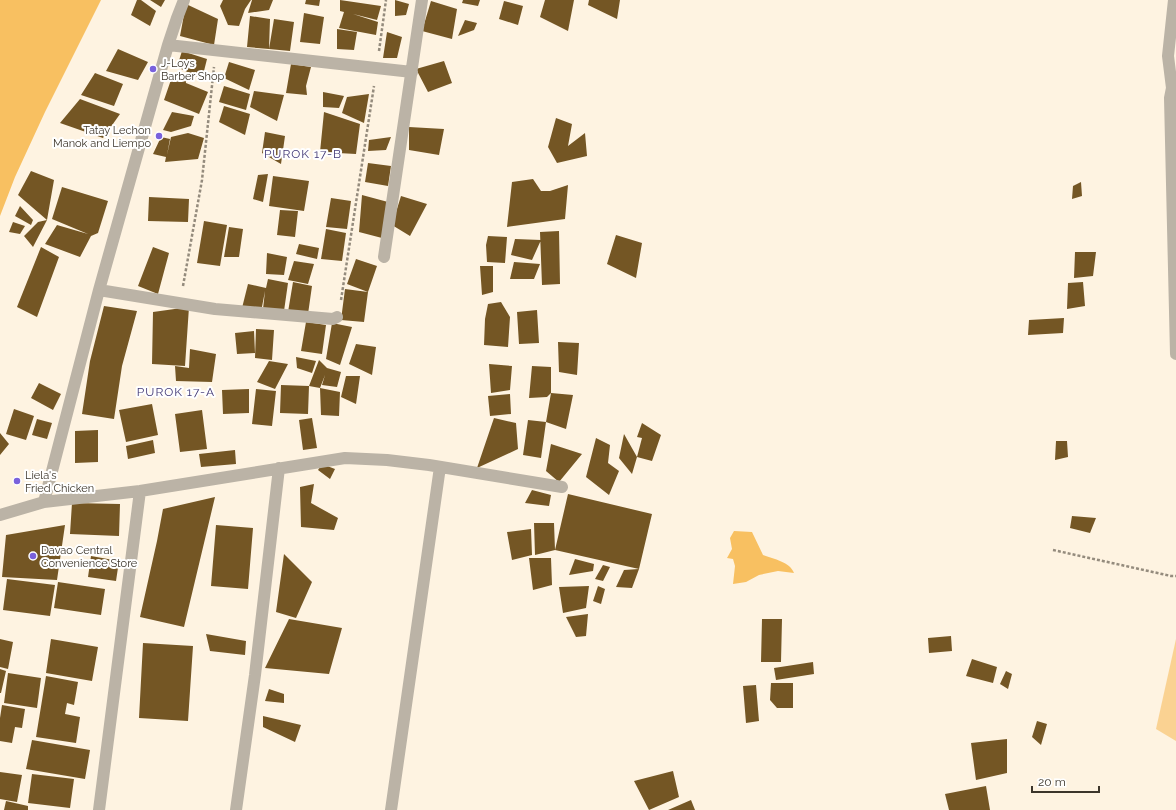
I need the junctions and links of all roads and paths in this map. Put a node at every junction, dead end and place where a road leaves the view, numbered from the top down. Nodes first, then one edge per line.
1 (184, 0) edge
2 (386, 0) edge
3 (422, 0) edge
4 (1174, 0) edge
5 (168, 45) junction
6 (216, 51) junction
7 (376, 69) junction
8 (412, 72) junction
9 (384, 257) dead end
10 (99, 290) junction
11 (179, 303) junction
12 (337, 317) joint
13 (1176, 354) edge
14 (440, 467) junction
15 (279, 468) junction
16 (562, 487) dead end
17 (140, 491) junction
18 (44, 502) junction
19 (0, 515) edge
20 (1053, 550) dead end
21 (1176, 576) edge
22 (99, 810) edge
23 (236, 810) edge
24 (391, 810) edge

1 - 5 street
2 - 7 path
3 - 8 street
4 - 13 street
5 - 6 street
5 - 10 street
6 - 7 street
6 - 11 path
7 - 8 street
7 - 12 path
8 - 9 street
10 - 11 street
10 - 18 street
11 - 12 street
14 - 15 street
14 - 16 street
14 - 24 street
15 - 17 street
15 - 23 street
17 - 18 street
17 - 22 street
18 - 19 street
20 - 21 path

